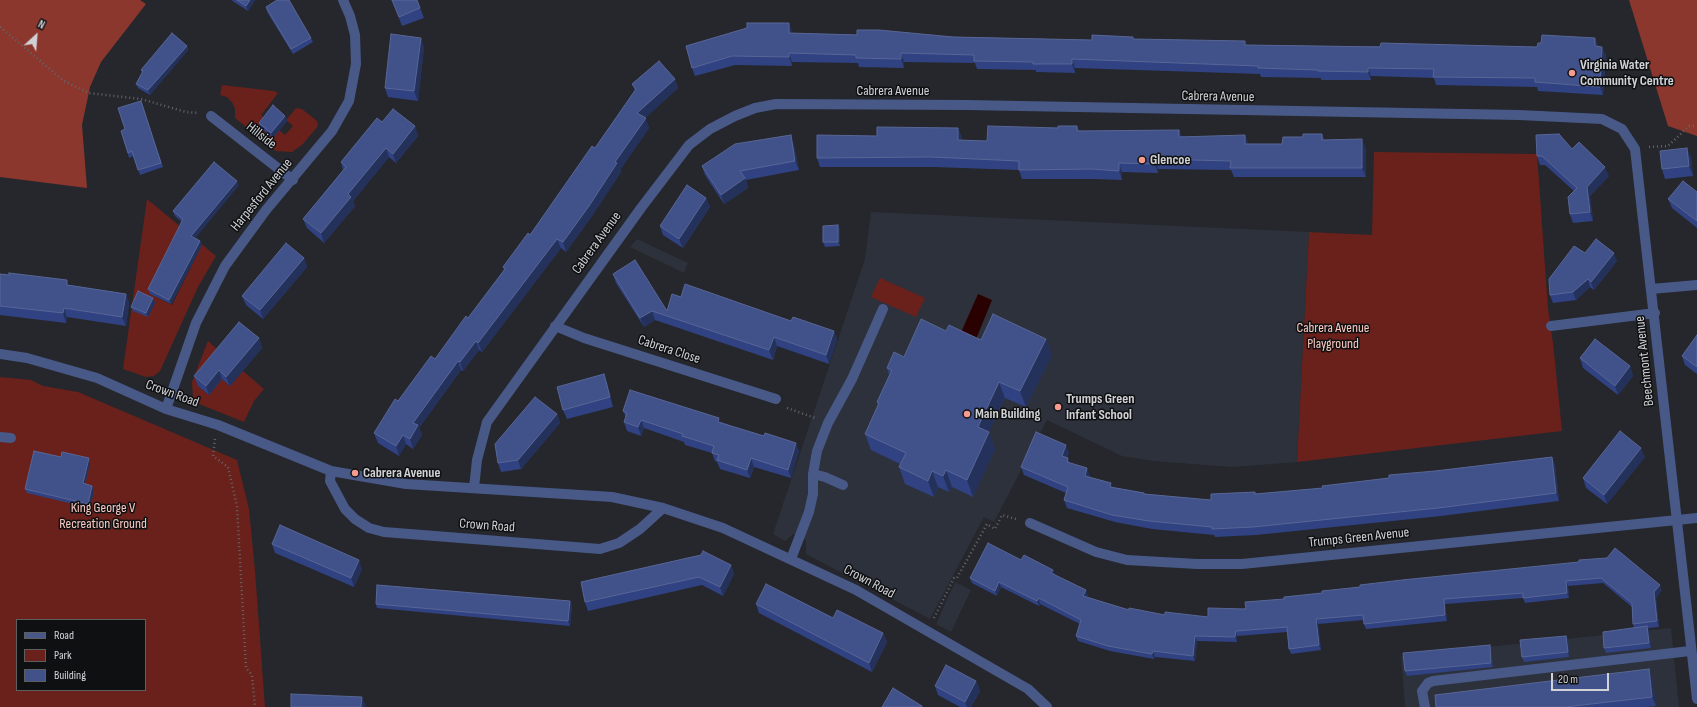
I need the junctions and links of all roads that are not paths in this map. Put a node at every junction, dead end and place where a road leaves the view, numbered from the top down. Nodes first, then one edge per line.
1 (343, 0) edge
2 (1519, 115) joint
3 (210, 116) road end
4 (293, 180) junction
5 (1697, 285) edge
6 (1651, 289) junction
7 (882, 310) dead end
8 (1655, 314) junction
9 (554, 326) junction
10 (1551, 326) dead end
11 (0, 354) edge
12 (776, 399) road end
13 (166, 409) junction
14 (0, 437) edge
15 (11, 438) dead end
16 (331, 471) junction
17 (813, 474) junction
18 (843, 485) dead end
19 (474, 488) junction
20 (664, 508) junction
21 (1697, 518) edge
22 (1676, 521) junction
23 (1030, 523) road end
24 (791, 559) junction
25 (1690, 651) junction
26 (1697, 699) edge
27 (1047, 707) edge
28 (1425, 707) edge

1 - 4 street, Harpesford Avenue
2 - 6 street, Beechmont Avenue
2 - 9 street, Cabrera Avenue
3 - 4 street, Hillside
4 - 13 street, Harpesford Avenue
5 - 6 street
6 - 8 street, Beechmont Avenue
7 - 17 street
8 - 10 street
8 - 22 street, Beechmont Avenue
9 - 12 street, Cabrera Close
9 - 19 street, Cabrera Avenue
11 - 13 street, Crown Road
13 - 16 street, Crown Road
14 - 15 street
16 - 19 street, Crown Road
16 - 20 street, Crown Road
17 - 18 street
17 - 24 street
19 - 20 street, Crown Road
20 - 24 street, Crown Road
21 - 22 street, Trumps Green Avenue
22 - 23 street, Trumps Green Avenue
22 - 25 street, Beechmont Avenue
24 - 27 street, Crown Road
25 - 26 street, Beechmont Avenue
25 - 28 street

